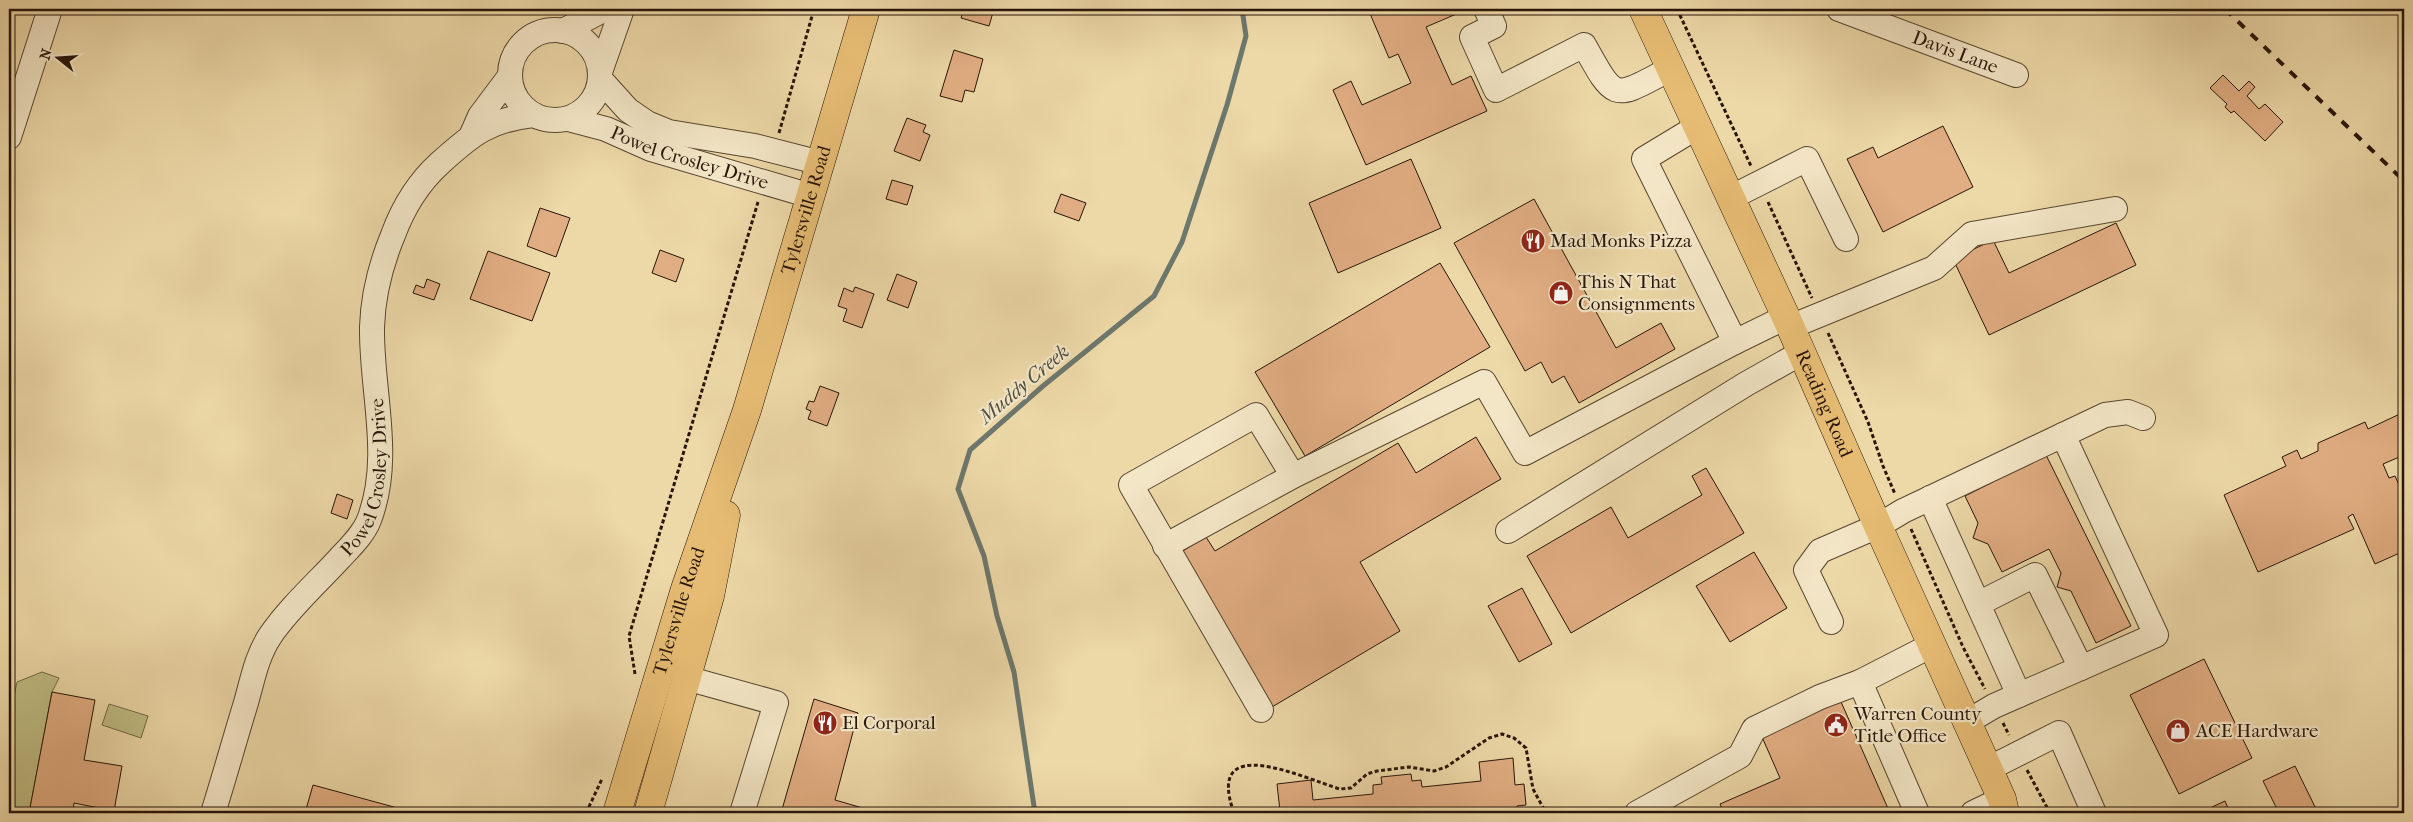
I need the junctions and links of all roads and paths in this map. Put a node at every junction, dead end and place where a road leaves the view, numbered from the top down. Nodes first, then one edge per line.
1 (50, 9) edge
2 (604, 9) edge
3 (622, 9) edge
4 (814, 9) edge
5 (866, 9) edge
6 (1486, 9) edge
7 (1643, 9) edge
8 (1677, 9) edge
9 (1839, 9) edge
10 (563, 31) junction
11 (1670, 69) junction
12 (2016, 75) dead end
13 (510, 76) junction
14 (600, 76) junction
15 (533, 115) junction
16 (568, 119) junction
17 (1697, 127) junction
18 (472, 134) junction
19 (779, 134) dead end
20 (9, 136) edge
21 (821, 163) junction
22 (1759, 183) junction
23 (761, 194) dead end
24 (811, 196) junction
25 (1730, 198) junction
26 (2115, 209) dead end
27 (1846, 239) dead end
28 (1819, 314) junction
29 (1788, 322) junction
30 (1735, 342) junction
31 (1801, 353) junction
32 (747, 410) junction
33 (2143, 418) dead end
34 (2063, 435) junction
35 (1293, 476) junction
36 (1930, 498) junction
37 (1903, 511) junction
38 (1878, 526) junction
39 (1508, 531) dead end
40 (1165, 546) junction
41 (1978, 604) junction
42 (1831, 622) dead end
43 (629, 636) dead end
44 (1932, 645) junction
45 (2081, 668) junction
46 (686, 678) junction
47 (1860, 682) junction
48 (2019, 695) junction
49 (1994, 706) junction
50 (1260, 710) dead end
51 (1967, 722) junction
52 (2019, 753) junction
53 (1988, 769) junction
54 (2006, 809) edge
55 (213, 813) edge
56 (617, 813) edge
57 (648, 813) edge
58 (742, 813) edge
59 (1234, 813) edge
60 (1546, 813) edge
61 (1638, 813) edge
62 (1917, 813) edge
63 (1973, 813) edge
64 (2050, 813) edge
65 (2094, 813) edge

1 - 20 street
2 - 10 street
3 - 14 street
4 - 19 path
5 - 21 main road, Tylersville Road
6 - 11 street
7 - 11 main road, Reading Road
8 - 22 path
9 - 12 street, Davis Lane
10 - 13 street
10 - 14 street
11 - 17 main road, Reading Road
13 - 15 street
13 - 18 street, Powel Crosley Drive
14 - 16 street
14 - 21 street, Powel Crosley Drive
15 - 16 street
15 - 18 street, Powel Crosley Drive
16 - 24 street, Powel Crosley Drive
17 - 25 main road, Reading Road
17 - 30 street
18 - 55 street, Powel Crosley Drive
21 - 24 main road, Tylersville Road
22 - 25 street
22 - 27 street
22 - 28 path
23 - 43 path
24 - 32 main road, Tylersville Road
25 - 29 main road, Reading Road
26 - 28 street
28 - 29 street
28 - 37 path
29 - 30 street
29 - 31 main road, Reading Road
30 - 35 street
31 - 38 main road, Reading Road
31 - 39 street
32 - 46 main road, Tylersville Road
32 - 56 main road, Tylersville Road
33 - 34 street
34 - 36 street
34 - 45 street
35 - 40 street
35 - 40 street
36 - 37 street
36 - 41 street
37 - 38 street
37 - 49 path
38 - 42 street
38 - 44 main road, Reading Road
40 - 50 street
41 - 45 street
41 - 48 street
44 - 47 street
44 - 51 main road, Reading Road
45 - 48 street
46 - 57 main road, Tylersville Road
46 - 58 street
47 - 61 street
47 - 62 street
48 - 49 street
49 - 51 street
49 - 52 path
51 - 53 main road, Reading Road
52 - 53 street
52 - 64 path
52 - 65 street
53 - 54 main road, Reading Road
54 - 63 street
59 - 60 path

